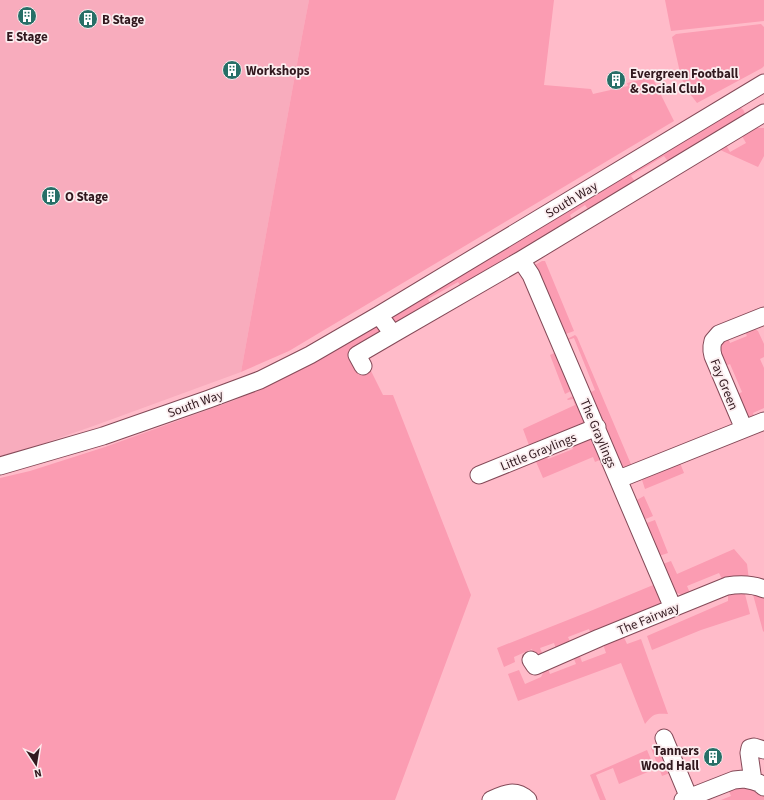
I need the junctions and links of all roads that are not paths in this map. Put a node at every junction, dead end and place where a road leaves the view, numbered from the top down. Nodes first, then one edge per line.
1 (764, 83) edge
2 (744, 95) junction
3 (761, 115) edge
4 (521, 260) junction
5 (379, 315) junction
6 (762, 323) edge
7 (393, 334) junction
8 (363, 366) dead end
9 (764, 421) edge
10 (596, 427) junction
11 (744, 429) junction
12 (0, 466) edge
13 (479, 475) dead end
14 (619, 479) junction
15 (764, 589) edge
16 (673, 608) junction
17 (534, 667) dead end
18 (664, 738) dead end
19 (764, 750) edge
20 (759, 784) edge
21 (686, 799) edge
22 (491, 800) edge
23 (528, 800) edge

1 - 2 street, South Way
2 - 3 street
2 - 5 street, South Way
3 - 4 street, South Way
4 - 7 street, South Way
4 - 10 street, The Graylings
5 - 7 street
5 - 12 street, South Way
6 - 11 street, Fay Green
7 - 8 street, South Way
9 - 11 street
10 - 13 street, Little Graylings
10 - 14 street, The Graylings
11 - 14 street
14 - 16 street, The Graylings
15 - 16 street, The Fairway
16 - 17 street, The Fairway
18 - 21 street
19 - 20 street
20 - 21 street
22 - 23 street

